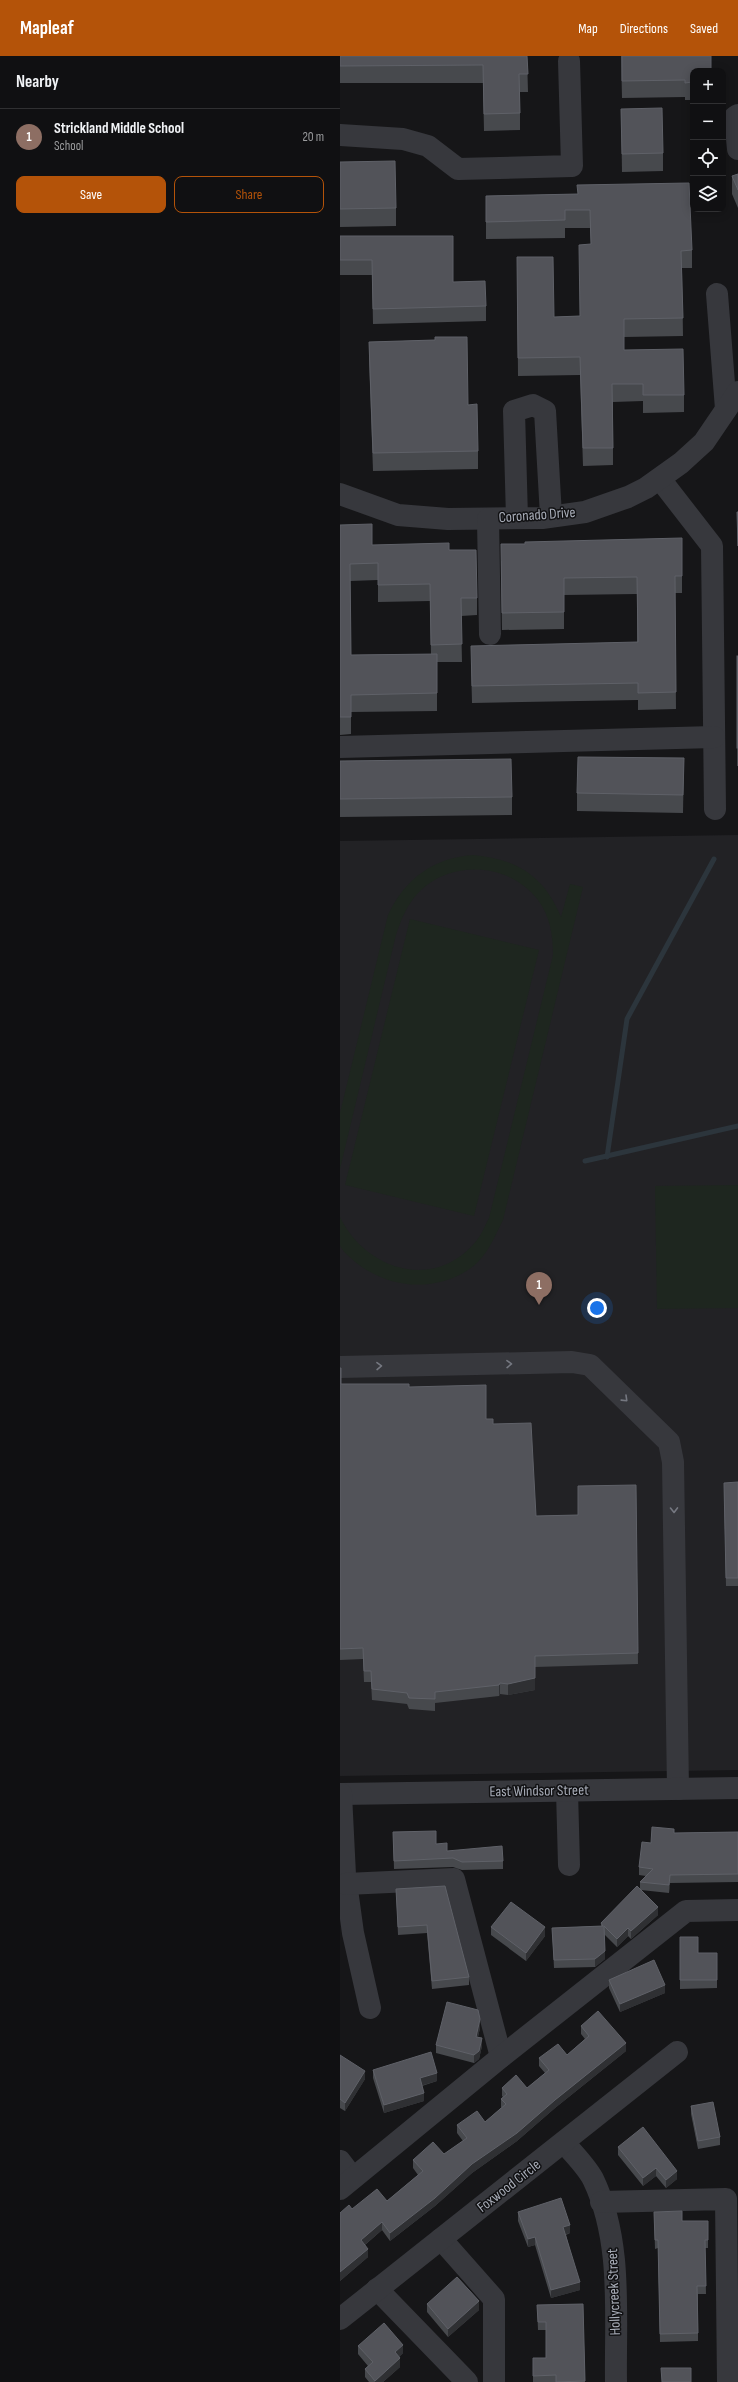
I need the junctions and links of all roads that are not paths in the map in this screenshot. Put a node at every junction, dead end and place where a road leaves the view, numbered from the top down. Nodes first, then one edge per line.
1 (569, 62) dead end
2 (738, 115) edge
3 (340, 135) edge
4 (738, 149) edge
5 (717, 294) dead end
6 (738, 392) edge
7 (726, 409) junction
8 (660, 479) junction
9 (340, 494) edge
10 (551, 516) junction
11 (516, 518) junction
12 (488, 519) junction
13 (490, 634) dead end
14 (714, 737) junction
15 (340, 748) edge
16 (715, 809) dead end
17 (340, 1367) edge
18 (738, 1788) edge
19 (678, 1789) junction
20 (568, 1791) junction
21 (340, 1794) edge
22 (569, 1865) dead end
23 (346, 1884) junction
24 (738, 1910) edge
25 (370, 2008) dead end
26 (677, 2052) dead end
27 (501, 2057) junction
28 (564, 2143) junction
29 (340, 2161) edge
30 (347, 2184) edge
31 (601, 2202) junction
32 (441, 2240) junction
33 (378, 2289) junction
34 (340, 2319) edge
35 (467, 2382) edge
36 (494, 2382) edge
37 (616, 2382) edge
38 (728, 2382) edge

1 - 3 street
2 - 4 street
5 - 7 street
6 - 7 street, Coronado Drive
7 - 8 street, Coronado Drive
8 - 10 street, Coronado Drive
8 - 14 street
9 - 12 street, Coronado Drive
10 - 11 street, Coronado Drive
10 - 11 street
11 - 12 street, Coronado Drive
12 - 13 street
14 - 15 street
14 - 16 street
17 -> 19 street
18 - 19 street, East Windsor Street
19 - 20 street, East Windsor Street
20 - 21 street, East Windsor Street
20 - 22 street
21 - 23 street
23 - 25 street
23 - 27 street
24 - 27 street
26 - 28 street, Foxwood Circle
27 - 30 street
28 - 31 street, Hollycreek Street
28 - 32 street, Foxwood Circle
29 - 30 street
31 - 37 street, Hollycreek Street
31 - 38 street
32 - 33 street, Foxwood Circle
32 - 36 street
33 - 34 street, Foxwood Circle
33 - 35 street

